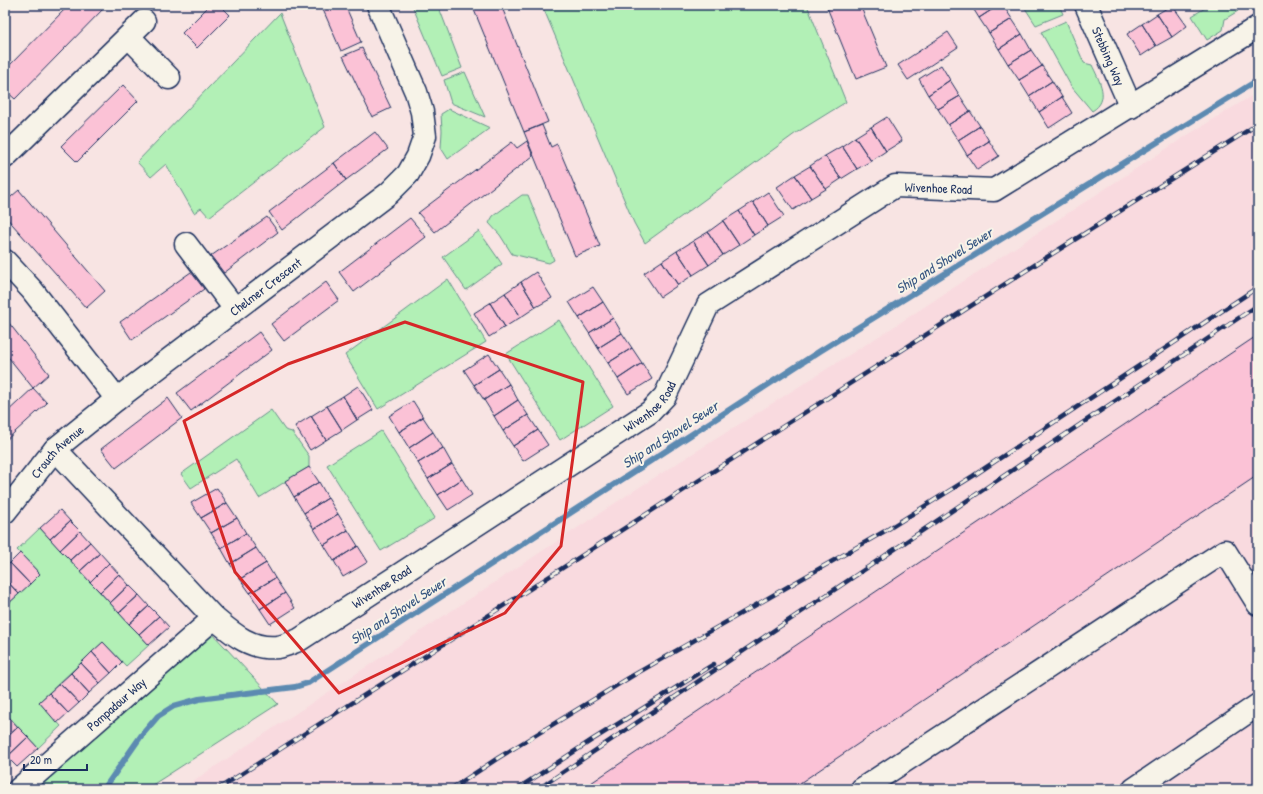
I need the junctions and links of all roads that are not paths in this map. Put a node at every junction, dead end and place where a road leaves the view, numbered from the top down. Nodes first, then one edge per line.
1 (378, 5) edge
2 (1086, 5) edge
3 (144, 22) dead end
4 (1258, 27) edge
5 (129, 37) junction
6 (169, 78) dead end
7 (1131, 107) junction
8 (5, 157) edge
9 (186, 244) dead end
10 (5, 261) edge
11 (235, 309) junction
12 (116, 398) junction
13 (55, 450) junction
14 (5, 512) edge
15 (1258, 604) edge
16 (214, 618) junction
17 (1258, 705) edge
18 (5, 787) edge
19 (7, 789) edge
20 (19, 789) edge
21 (862, 789) edge
22 (1134, 789) edge

1 - 11 street, Chelmer Crescent
2 - 7 street, Stebbing Way
3 - 5 street
4 - 7 street, Wivenhoe Road
5 - 6 street
5 - 8 street
7 - 16 street, Wivenhoe Road
9 - 11 street
10 - 12 street
11 - 12 street, Chelmer Crescent
12 - 13 street, Crouch Avenue
13 - 14 street, Crouch Avenue
13 - 16 street, Wivenhoe Road
15 - 21 street
16 - 20 street, Pompadour Way
17 - 22 street
18 - 19 street

